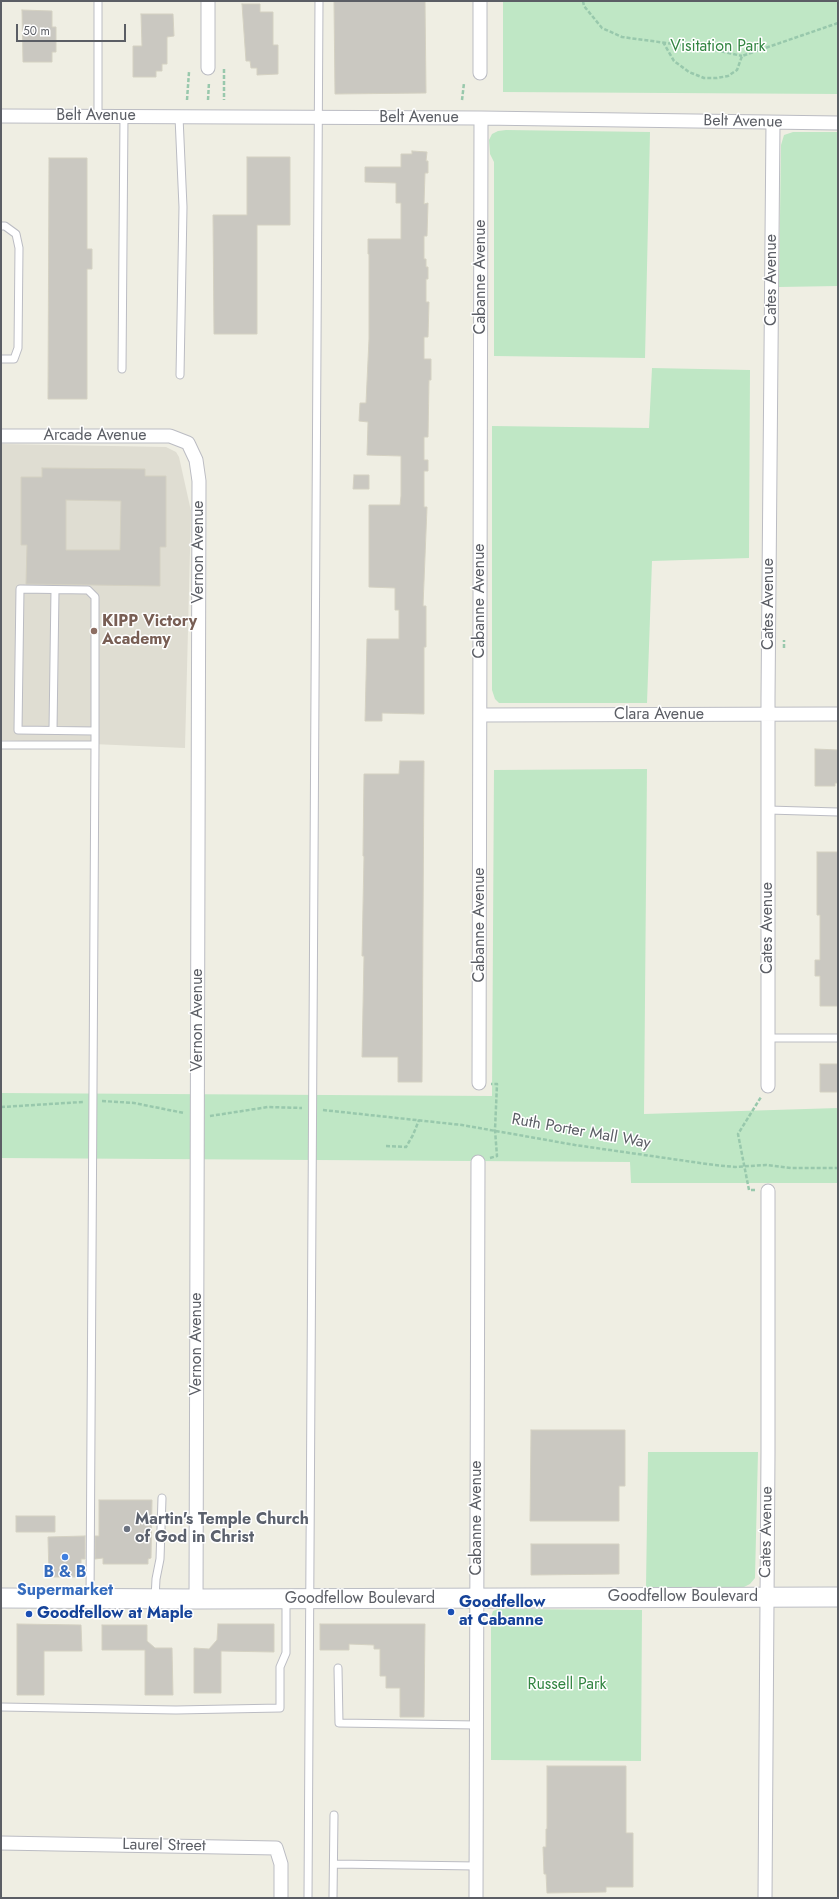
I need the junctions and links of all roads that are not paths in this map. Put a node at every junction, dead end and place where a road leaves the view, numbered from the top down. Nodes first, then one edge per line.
1 (98, 1) edge
2 (208, 1) edge
3 (319, 1) edge
4 (480, 1) edge
5 (208, 68) dead end
6 (480, 73) dead end
7 (98, 115) junction
8 (1, 116) edge
9 (124, 116) junction
10 (179, 117) junction
11 (319, 118) junction
12 (481, 118) junction
13 (773, 123) junction
14 (838, 123) edge
15 (1, 226) edge
16 (1, 359) edge
17 (122, 369) dead end
18 (180, 375) dead end
19 (1, 436) edge
20 (188, 443) joint
21 (55, 590) junction
22 (768, 713) junction
23 (838, 714) edge
24 (480, 715) junction
25 (53, 730) junction
26 (95, 731) junction
27 (1, 745) edge
28 (95, 745) junction
29 (768, 810) junction
30 (838, 812) edge
31 (768, 1038) junction
32 (838, 1038) edge
33 (479, 1083) road end
34 (768, 1086) road end
35 (478, 1162) road end
36 (768, 1191) road end
37 (162, 1498) dead end
38 (767, 1597) junction
39 (838, 1597) edge
40 (1, 1598) edge
41 (477, 1598) junction
42 (90, 1599) junction
43 (155, 1599) junction
44 (196, 1599) junction
45 (286, 1599) junction
46 (311, 1599) junction
47 (338, 1668) dead end
48 (1, 1707) edge
49 (477, 1726) junction
50 (334, 1815) dead end
51 (1, 1843) edge
52 (334, 1864) junction
53 (476, 1866) junction
54 (281, 1898) edge
55 (308, 1898) edge
56 (333, 1898) edge
57 (476, 1898) edge
58 (765, 1898) edge

1 - 7 lane
2 - 5 street
3 - 11 lane
4 - 6 street
7 - 8 street, Belt Avenue
7 - 9 street, Belt Avenue
9 - 10 street, Belt Avenue
9 - 17 lane
10 - 11 street, Belt Avenue
10 - 18 lane
11 - 12 street, Belt Avenue
11 - 46 lane
12 - 13 street, Belt Avenue
12 - 24 street, Cabanne Avenue
13 - 14 street, Belt Avenue
13 - 22 street, Cates Avenue
15 - 16 lane
19 - 20 street, Arcade Avenue
20 - 44 street, Vernon Avenue
21 - 25 lane
21 - 25 lane
21 - 26 lane
22 - 23 street, Clara Avenue
22 - 24 street, Clara Avenue
22 - 29 street, Cates Avenue
24 - 33 street, Cabanne Avenue
25 - 26 lane
26 - 28 lane
27 - 28 lane
28 - 42 lane
29 - 30 lane
29 - 31 street, Cates Avenue
31 - 32 lane
31 - 34 street, Cates Avenue
35 - 41 street, Cabanne Avenue
36 - 38 street, Cates Avenue
37 - 43 lane
38 - 39 main road, Goodfellow Boulevard
38 - 41 main road, Goodfellow Boulevard
38 - 58 street, Cates Avenue
40 - 42 main road, Goodfellow Boulevard
41 - 46 main road, Goodfellow Boulevard
41 - 49 street, Cabanne Avenue
42 - 43 main road, Goodfellow Boulevard
43 - 44 main road, Goodfellow Boulevard
44 - 45 main road, Goodfellow Boulevard
45 - 46 main road, Goodfellow Boulevard
45 - 48 lane
46 - 55 lane
47 - 49 lane
49 - 53 street, Cabanne Avenue
50 - 52 lane
51 - 54 street, Laurel Street
52 - 53 lane
52 - 56 lane
53 - 57 street, Cabanne Avenue

